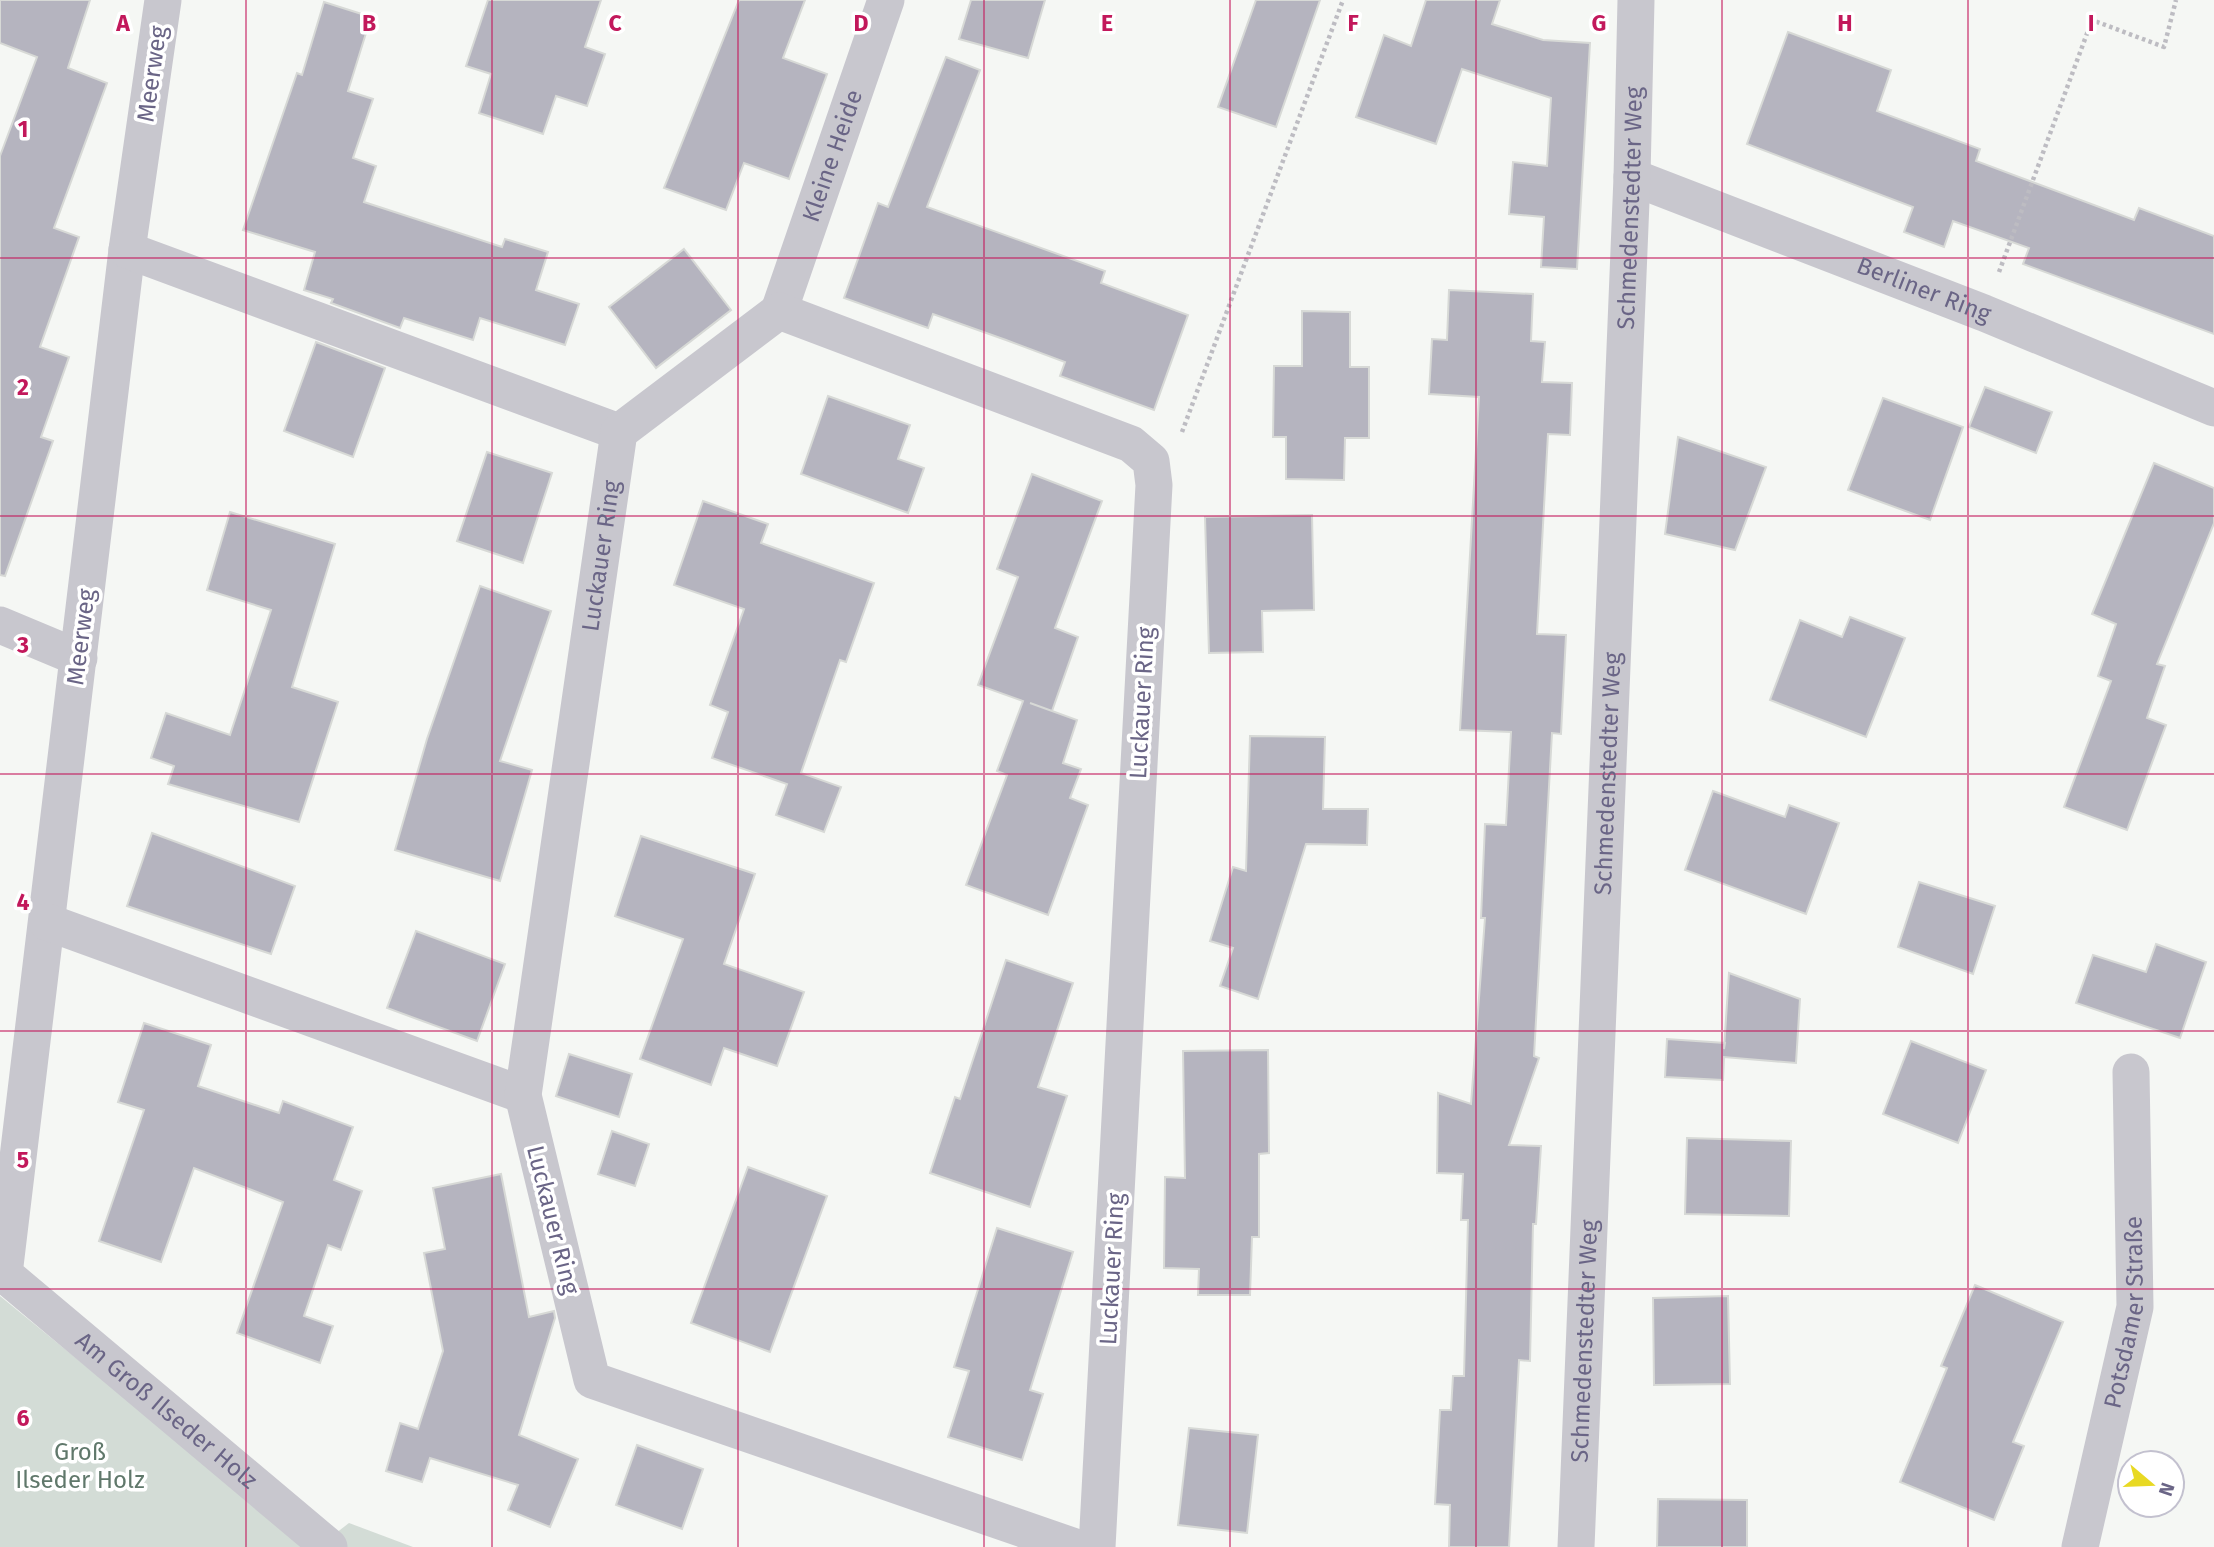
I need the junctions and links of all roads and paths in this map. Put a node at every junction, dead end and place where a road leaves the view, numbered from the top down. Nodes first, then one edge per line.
1 (163, 0) edge
2 (886, 0) edge
3 (1343, 0) edge
4 (2176, 0) edge
5 (1629, 2) edge
6 (1632, 177) junction
7 (127, 250) junction
8 (779, 311) junction
9 (1984, 313) junction
10 (2214, 408) edge
11 (619, 432) junction
12 (1151, 461) junction
13 (0, 625) edge
14 (79, 658) junction
15 (47, 922) junction
16 (2131, 1072) dead end
17 (523, 1095) junction
18 (4, 1274) joint
19 (329, 1547) edge
20 (1075, 1547) edge
21 (1097, 1547) edge
22 (1576, 1547) edge
23 (2080, 1547) edge

1 - 7 street, Meerweg
2 - 8 street, Kleine Heide
3 - 12 path
4 - 9 path
5 - 6 street, Schmedenstedter Weg
6 - 9 street, Berliner Ring
6 - 22 street, Schmedenstedter Weg
7 - 11 street
7 - 14 street, Meerweg
8 - 11 street
8 - 12 street
9 - 10 street, Berliner Ring
11 - 17 street, Luckauer Ring
12 - 21 street, Luckauer Ring
13 - 14 street
14 - 15 street, Meerweg
15 - 17 street
15 - 18 street, Meerweg
16 - 23 street, Potsdamer Straße
17 - 20 street, Luckauer Ring
18 - 19 street, Am Groß Ilseder Holz

